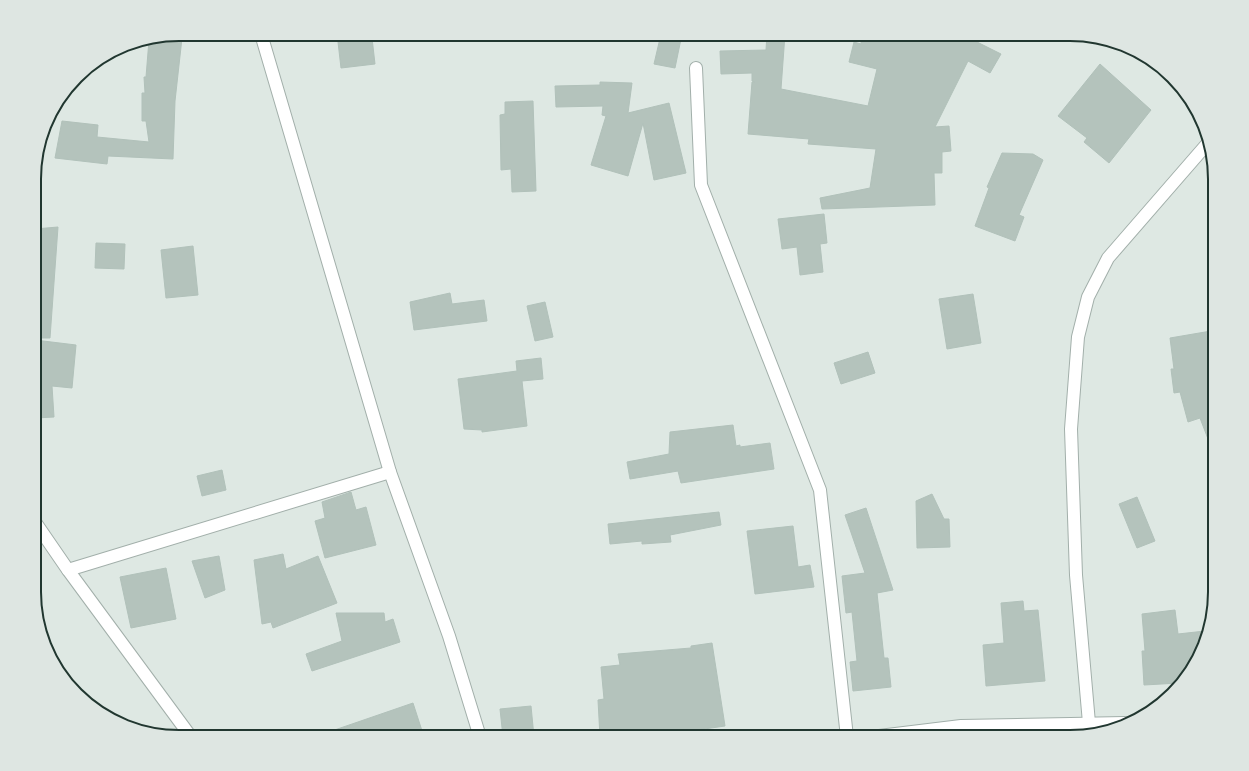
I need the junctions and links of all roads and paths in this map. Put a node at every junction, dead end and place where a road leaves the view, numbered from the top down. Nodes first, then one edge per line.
1 (263, 41) edge
2 (696, 68) dead end
3 (1204, 148) edge
4 (390, 472) junction
5 (41, 531) edge
6 (68, 570) junction
7 (1089, 723) junction
8 (1114, 723) edge
9 (186, 730) edge
10 (478, 730) edge
11 (846, 730) edge
12 (979, 730) edge

1 - 4 street
2 - 11 street
3 - 7 street
4 - 6 street
4 - 10 street
5 - 6 street
6 - 9 street
7 - 8 street
7 - 12 street

